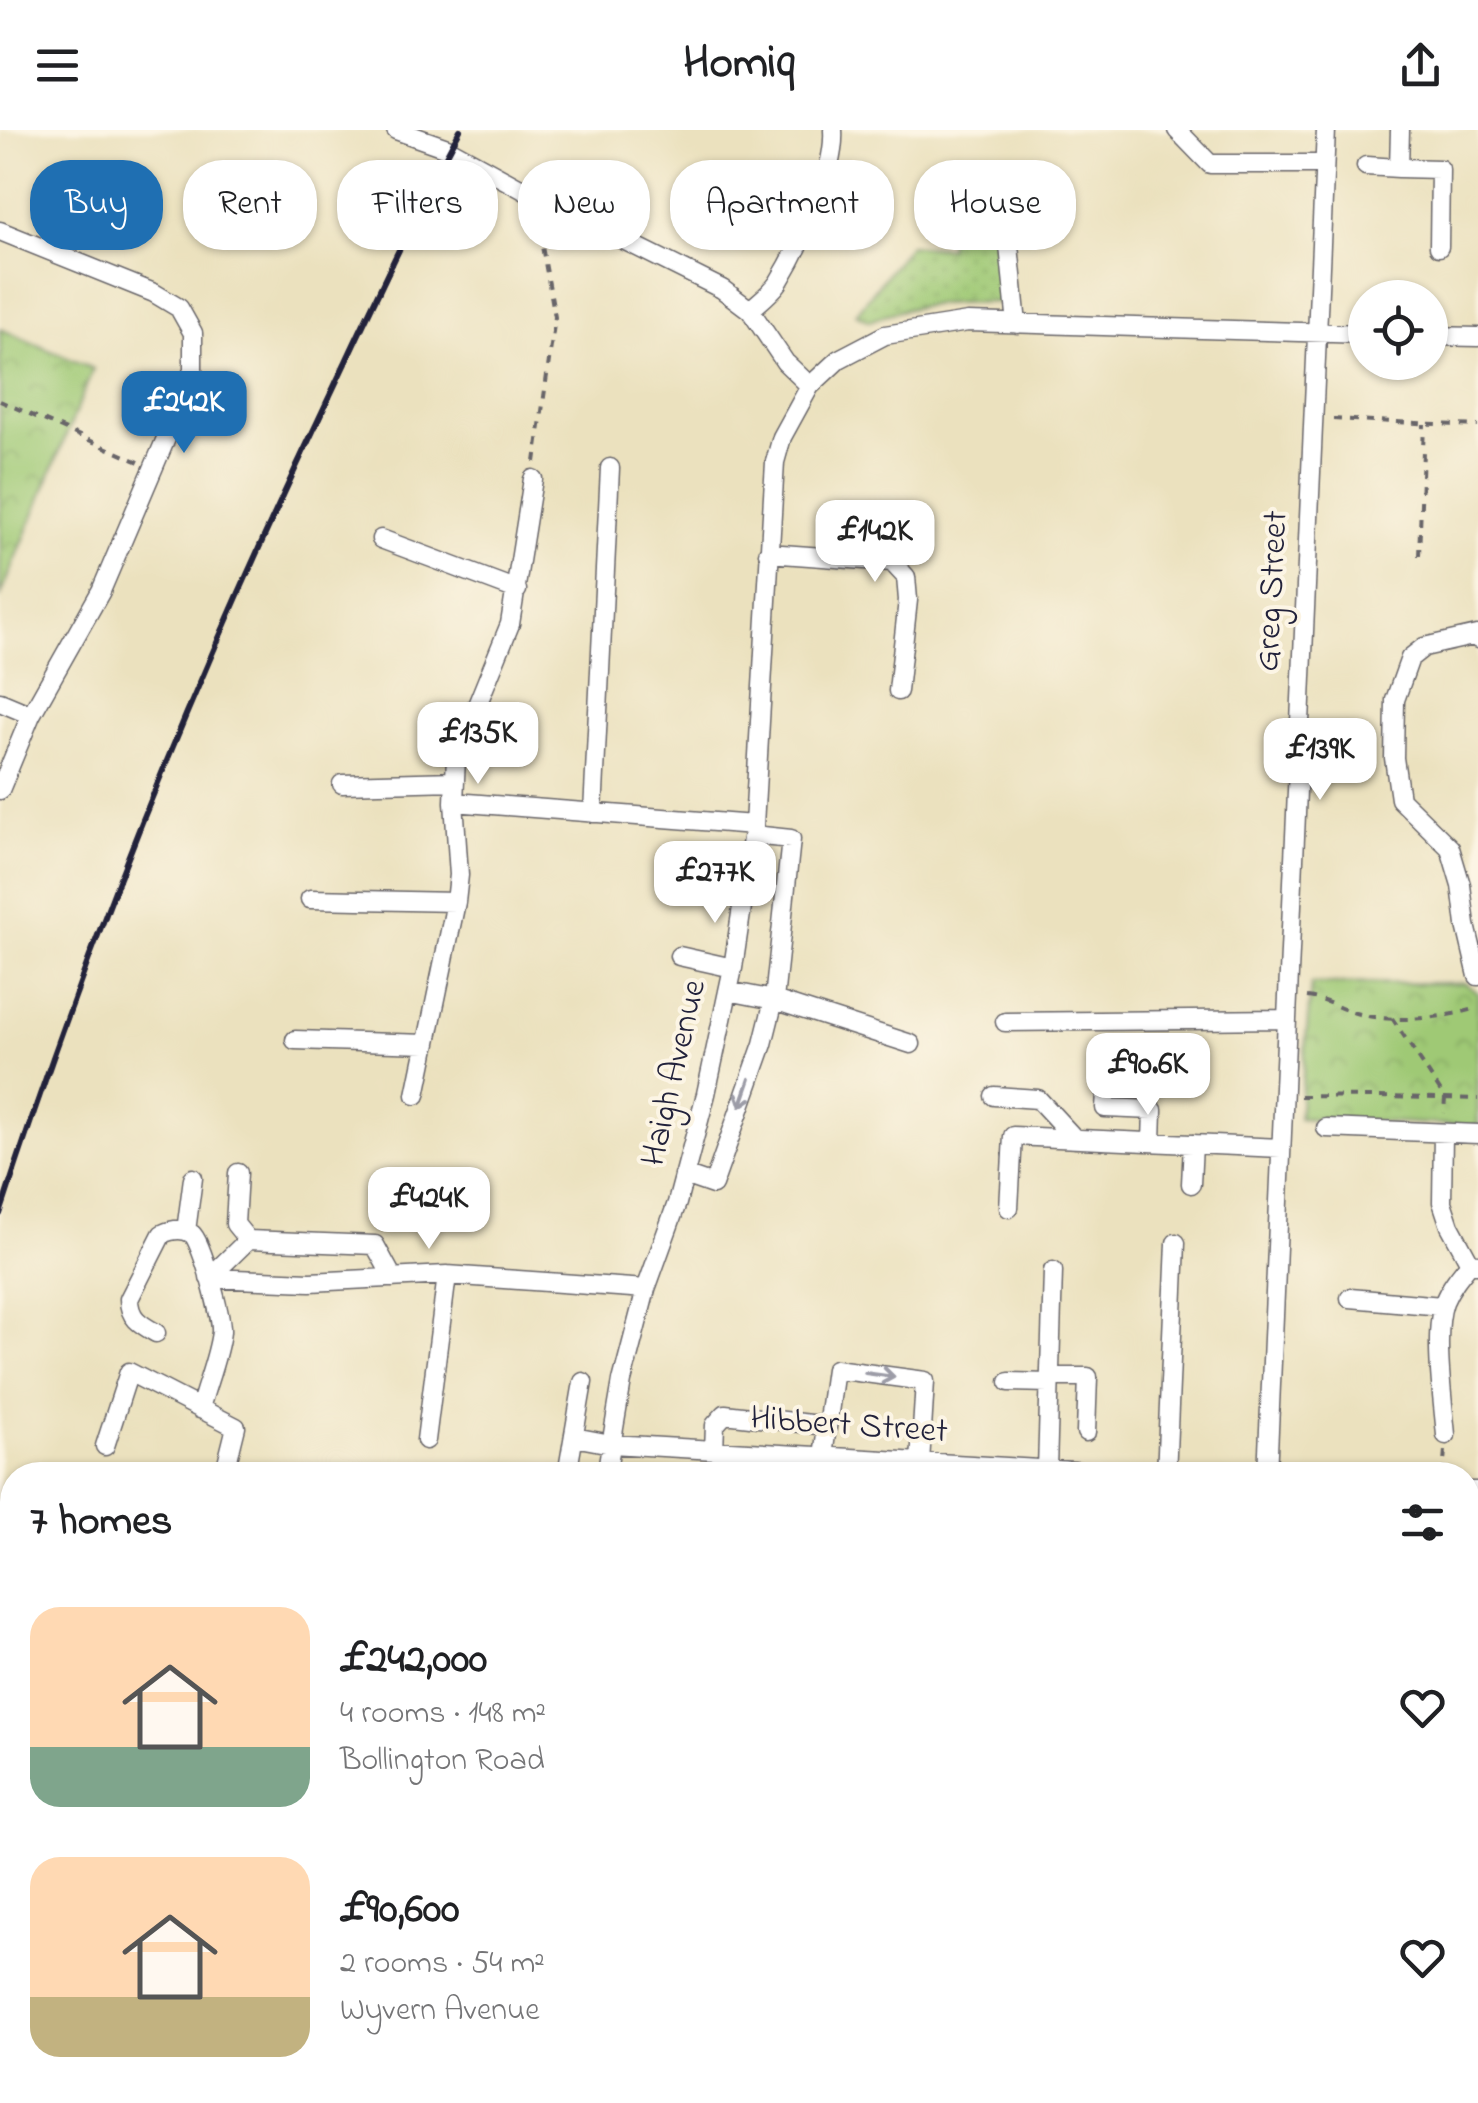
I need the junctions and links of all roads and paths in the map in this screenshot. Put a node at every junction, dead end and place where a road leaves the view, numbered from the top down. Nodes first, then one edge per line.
1 (396, 130) edge
2 (833, 130) edge
3 (1177, 130) edge
4 (1326, 130) edge
5 (1400, 130) edge
6 (1324, 164) junction
7 (1366, 166) dead end
8 (1399, 168) junction
9 (518, 187) edge
10 (0, 231) edge
11 (1439, 246) dead end
12 (542, 250) edge
13 (649, 250) edge
14 (1008, 250) edge
15 (750, 310) junction
16 (1013, 324) junction
17 (1317, 333) junction
18 (1348, 334) edge
19 (1448, 336) edge
20 (1478, 337) edge
21 (810, 386) junction
22 (0, 401) edge
23 (1313, 418) junction
24 (1424, 424) junction
25 (1478, 426) edge
26 (153, 468) junction
27 (610, 468) dead end
28 (533, 478) joint
29 (381, 539) dead end
30 (768, 553) junction
31 (1420, 556) dead end
32 (517, 590) junction
33 (1477, 637) edge
34 (898, 691) dead end
35 (0, 702) edge
36 (31, 715) junction
37 (455, 781) junction
38 (342, 784) dead end
39 (0, 790) edge
40 (454, 802) junction
41 (594, 813) junction
42 (753, 830) junction
43 (310, 898) dead end
44 (456, 902) junction
45 (680, 956) dead end
46 (733, 968) junction
47 (1478, 976) edge
48 (728, 992) junction
49 (1288, 994) junction
50 (774, 1000) junction
51 (1478, 1008) edge
52 (1392, 1018) junction
53 (1286, 1019) junction
54 (1005, 1022) dead end
55 (295, 1040) dead end
56 (427, 1044) junction
57 (911, 1044) dead end
58 (1108, 1066) dead end
59 (416, 1095) dead end
60 (994, 1096) dead end
61 (1283, 1096) junction
62 (1445, 1098) junction
63 (1478, 1099) edge
64 (1326, 1128) dead end
65 (1443, 1132) junction
66 (1478, 1134) edge
67 (1075, 1139) junction
68 (1152, 1142) junction
69 (1193, 1144) junction
70 (1281, 1148) junction
71 (238, 1173) dead end
72 (684, 1174) junction
73 (193, 1178) dead end
74 (1191, 1184) dead end
75 (1009, 1208) dead end
76 (186, 1231) junction
77 (248, 1240) junction
78 (1176, 1242) dead end
79 (1474, 1263) edge
80 (1053, 1270) dead end
81 (447, 1275) junction
82 (209, 1278) junction
83 (393, 1278) junction
84 (646, 1288) junction
85 (1350, 1298) dead end
86 (1442, 1306) junction
87 (156, 1332) dead end
88 (1050, 1380) junction
89 (583, 1382) dead end
90 (1009, 1382) dead end
91 (200, 1410) junction
92 (827, 1426) junction
93 (1086, 1432) dead end
94 (1446, 1435) joint
95 (574, 1437) junction
96 (426, 1440) dead end
97 (611, 1444) junction
98 (106, 1446) dead end
99 (714, 1450) junction
100 (823, 1456) junction
101 (227, 1462) edge
102 (570, 1462) edge
103 (608, 1462) edge
104 (896, 1462) edge
105 (920, 1462) edge
106 (1047, 1462) edge
107 (1167, 1462) edge
108 (1267, 1462) edge
109 (1444, 1462) edge

1 - 9 street
2 - 15 street
3 - 6 street
4 - 6 street, Greg Street
5 - 8 street
6 - 17 street, Greg Street
7 - 8 street
8 - 11 street
10 - 26 street
12 - 28 path
13 - 15 street
14 - 16 street
15 - 21 street
16 - 17 street
16 - 21 street
17 - 18 street
17 - 23 street, Greg Street
19 - 20 street
21 - 30 street, Haigh Avenue
22 - 26 path
23 - 24 path
23 - 49 street, Greg Street
24 - 25 path
24 - 31 path
26 - 36 street
27 - 41 street
28 - 32 street
29 - 32 street
30 - 34 street
30 - 42 street, Haigh Avenue
32 - 37 street
33 - 47 street
35 - 36 street
36 - 39 street
37 - 38 street
37 - 40 street
40 - 41 street
40 - 44 street
41 - 42 street
42 - 46 street, Haigh Avenue
42 - 50 street
43 - 44 street
44 - 56 street
45 - 46 street
46 - 48 street, Haigh Avenue
48 - 50 street
48 - 72 street, Haigh Avenue
49 - 52 path
49 - 53 street, Greg Street
50 - 57 street
50 -> 72 street
51 - 52 path
52 - 62 path
53 - 54 street
53 - 61 street, Greg Street
55 - 56 street
56 - 59 street
58 - 68 street
60 - 67 street
61 - 62 path
61 - 70 street, Greg Street
62 - 63 path
64 - 65 street
65 - 66 street
65 - 79 street
67 - 68 street
67 - 75 street
68 - 69 street
69 - 70 street
69 - 74 street
70 - 108 street, Greg Street
71 - 77 street
72 - 84 street, Haigh Avenue
73 - 76 street
76 - 82 street
76 - 87 street
77 - 82 street
77 - 83 street
78 - 107 street
79 - 86 street
80 - 88 street
81 - 83 street
81 - 84 street
81 - 96 street
82 - 83 street
82 - 91 street
84 - 97 street, Haigh Avenue
85 - 86 street
86 - 94 street
88 - 90 street
88 - 93 street
88 - 106 street
89 - 95 street
91 - 98 street
91 - 101 street
92 - 99 street
92 - 100 street
92 -> 105 street
94 - 109 path
95 - 97 street, Hibbert Street
95 - 102 street
97 - 99 street, Hibbert Street
97 - 103 street, Haigh Avenue
99 - 100 street, Hibbert Street
100 - 104 street, Hibbert Street

